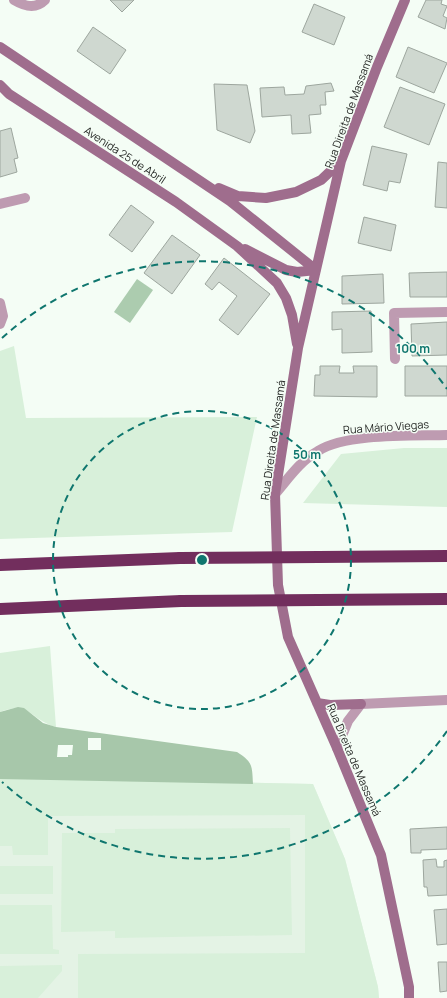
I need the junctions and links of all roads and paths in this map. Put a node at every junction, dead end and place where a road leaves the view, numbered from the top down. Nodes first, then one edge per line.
1 (14, 0) edge
2 (45, 0) edge
3 (405, 0) edge
4 (0, 47) edge
5 (0, 85) edge
6 (341, 161) junction
7 (180, 168) junction
8 (25, 198) dead end
9 (0, 204) edge
10 (237, 246) junction
11 (316, 270) junction
12 (0, 303) edge
13 (447, 312) edge
14 (0, 324) edge
15 (298, 348) junction
16 (395, 359) dead end
17 (447, 435) edge
18 (275, 494) junction
19 (447, 556) edge
20 (0, 565) edge
21 (447, 599) edge
22 (0, 609) edge
23 (447, 700) edge
24 (317, 703) junction
25 (361, 704) junction
26 (337, 748) junction
27 (409, 998) edge

1 - 2 street
3 - 6 main road, Rua Direita de Massamá
4 - 7 main road, Avenida 25 de Abril
5 - 10 main road, Avenida 25 de Abril
6 - 7 main road, Avenida 25 de Abril
6 - 11 main road, Rua Direita de Massamá
7 - 11 main road, Avenida 25 de Abril
8 - 9 street
10 - 11 main road, Avenida 25 de Abril
10 - 15 main road, Avenida 25 de Abril
11 - 15 main road, Rua Direita de Massamá
12 - 14 street
13 - 16 street
15 - 18 main road, Rua Direita de Massamá
17 - 18 street, Rua Mário Viegas
18 - 24 main road, Rua Direita de Massamá
19 - 20 highway, bridge
21 - 22 highway, bridge
23 - 25 street
24 - 25 main road
24 - 26 main road, Rua Direita de Massamá
25 - 26 street
26 - 27 main road, Rua Direita de Massamá

